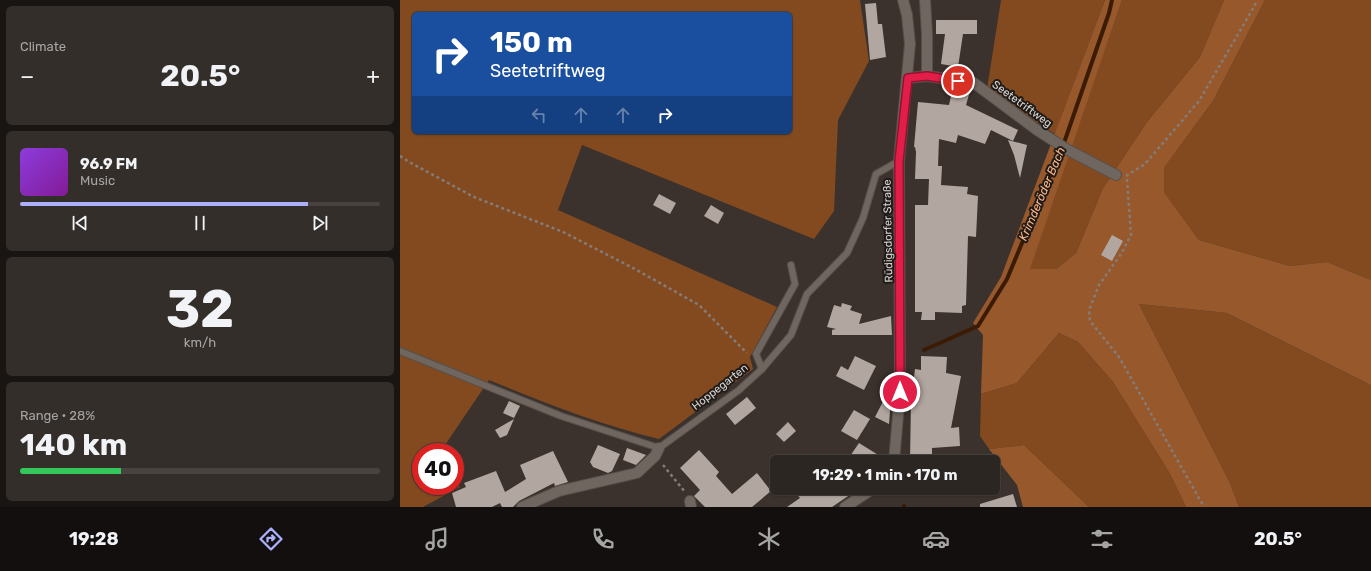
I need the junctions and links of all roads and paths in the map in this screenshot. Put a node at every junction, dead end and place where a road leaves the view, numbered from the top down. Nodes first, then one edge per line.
1 (903, 0) edge
2 (925, 0) edge
3 (1256, 0) edge
4 (927, 76) junction
5 (908, 78) junction
6 (400, 156) edge
7 (899, 161) junction
8 (1116, 175) joint
9 (1127, 176) junction
10 (791, 265) dead end
11 (400, 351) edge
12 (756, 354) junction
13 (762, 369) junction
14 (657, 452) junction
15 (895, 455) edge
16 (863, 495) edge
17 (691, 504) edge
18 (522, 507) edge
19 (845, 507) edge
20 (1204, 507) edge

1 - 5 street, Rüdigsdorfer Straße
2 - 4 street
3 - 9 path
4 - 5 street, Seetetriftweg
4 - 8 street, Seetetriftweg
5 - 7 street, Rüdigsdorfer Straße
6 - 12 path
7 - 13 lane, Hoppegarten
7 - 15 street, Rüdigsdorfer Straße
8 - 9 path
9 - 20 path
10 - 12 lane
11 - 14 lane
12 - 13 lane
13 - 14 lane, Hoppegarten
14 - 17 path
14 - 18 street, Hoppegarten
16 - 19 street

